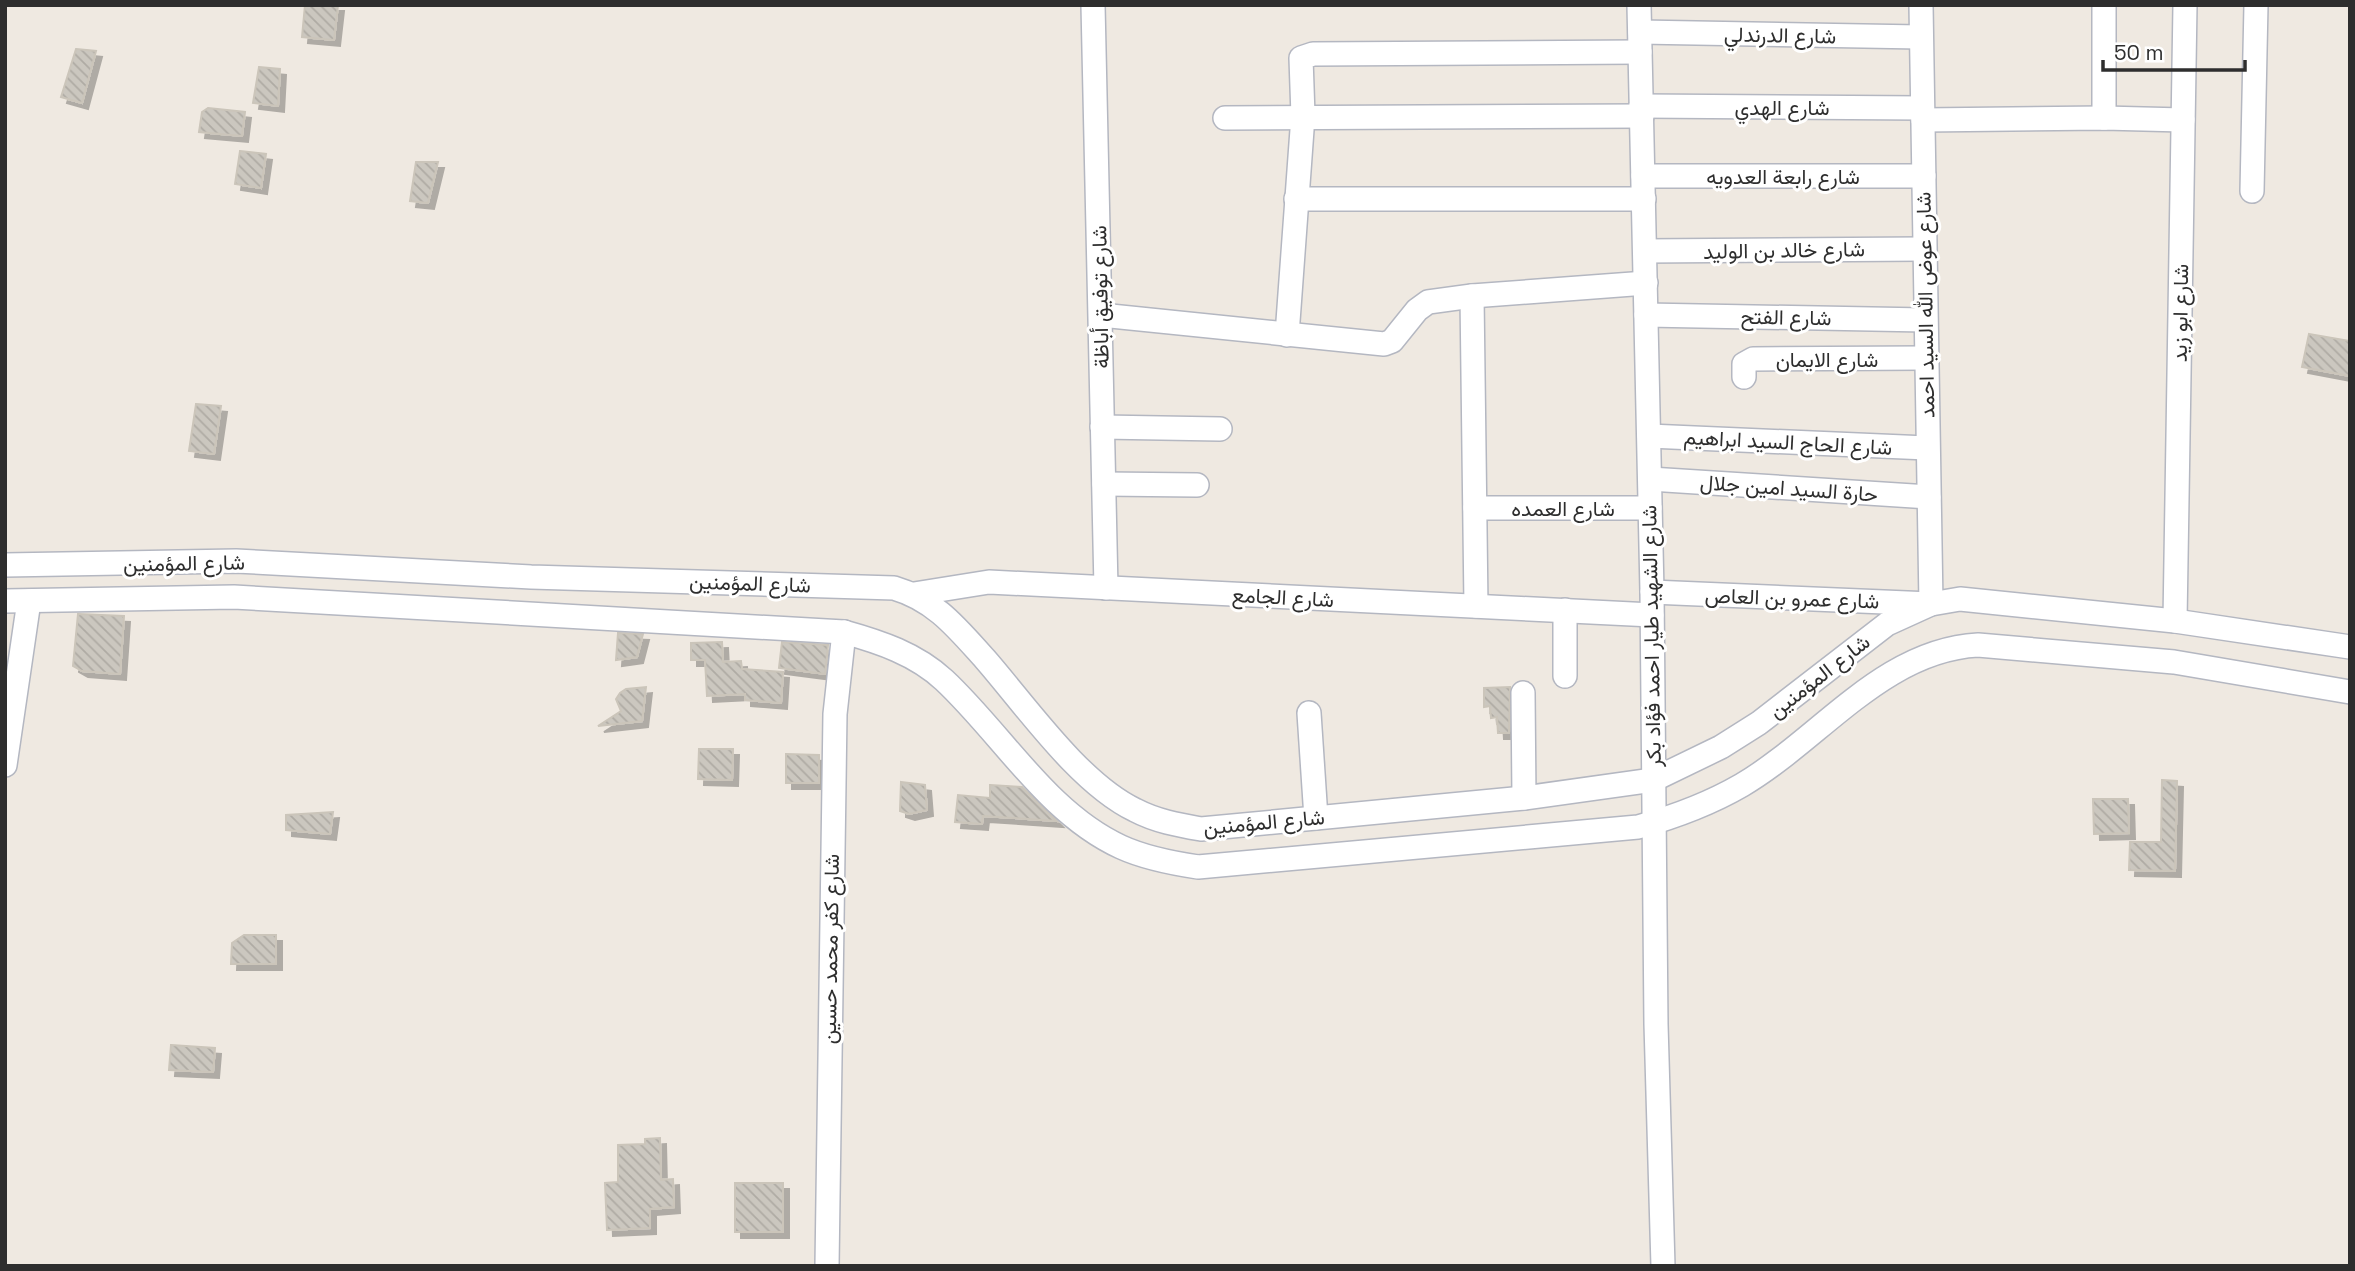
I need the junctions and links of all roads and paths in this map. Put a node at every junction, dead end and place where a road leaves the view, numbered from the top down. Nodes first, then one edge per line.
1 (1093, 5) edge
2 (1639, 5) edge
3 (1921, 5) edge
4 (2104, 5) edge
5 (2185, 5) edge
6 (2256, 5) edge
7 (1920, 37) junction
8 (1640, 42) junction
9 (1642, 111) junction
10 (1922, 114) junction
11 (1303, 116) junction
12 (1225, 118) dead end
13 (2104, 118) junction
14 (2183, 120) junction
15 (1924, 176) junction
16 (1643, 187) junction
17 (2252, 191) dead end
18 (1296, 199) junction
19 (1923, 248) junction
20 (1645, 251) junction
21 (1646, 283) junction
22 (1472, 296) junction
23 (1101, 315) junction
24 (1646, 315) junction
25 (1925, 320) junction
26 (1287, 335) junction
27 (1925, 358) junction
28 (1744, 377) dead end
29 (1102, 427) junction
30 (1220, 429) dead end
31 (1649, 436) junction
32 (1927, 448) junction
33 (1650, 479) junction
34 (1104, 484) junction
35 (1197, 485) dead end
36 (1929, 497) junction
37 (1650, 508) junction
38 (1475, 509) junction
39 (236, 561) junction
40 (5, 565) edge
41 (1106, 588) junction
42 (914, 594) junction
43 (234, 597) junction
44 (5, 601) edge
45 (29, 601) junction
46 (1652, 603) junction
47 (1931, 604) junction
48 (1476, 606) junction
49 (1565, 610) junction
50 (2175, 621) junction
51 (844, 632) junction
52 (2350, 647) edge
53 (1565, 676) dead end
54 (2350, 692) edge
55 (1523, 693) dead end
56 (1309, 713) dead end
57 (5, 765) edge
58 (1653, 780) junction
59 (1524, 797) junction
60 (1316, 818) junction
61 (1653, 822) junction
62 (827, 1266) edge
63 (1663, 1266) edge

1 - 23 street, شارع توفيق أباظة
2 - 8 street, شارع الشهيد طيار احمد فؤاد بكر
3 - 7 street, شارع عوض الله السيد احمد
4 - 13 street
5 - 14 street, شارع ابو زيد
6 - 17 street
7 - 8 street, شارع الدرندلي
7 - 10 street, شارع عوض الله السيد احمد
8 - 9 street, شارع الشهيد طيار احمد فؤاد بكر
8 - 11 street, شارع الدرندلي
9 - 10 street, شارع الهدي
9 - 11 street, شارع الهدي
9 - 16 street, شارع الشهيد طيار احمد فؤاد بكر
10 - 13 street, شارع الهدي
10 - 15 street, شارع عوض الله السيد احمد
11 - 12 street, شارع الهدي
11 - 18 street, شارع الدرندلي
13 - 14 street, شارع الهدي
14 - 50 street, شارع ابو زيد
15 - 16 street, شارع رابعة العدويه
15 - 19 street, شارع عوض الله السيد احمد
16 - 18 street, شارع رابعة العدويه
16 - 20 street, شارع الشهيد طيار احمد فؤاد بكر
18 - 26 street, شارع الدرندلي
19 - 20 street, شارع خالد بن الوليد
19 - 25 street, شارع عوض الله السيد احمد
20 - 21 street, شارع الشهيد طيار احمد فؤاد بكر
21 - 22 street
21 - 24 street, شارع الشهيد طيار احمد فؤاد بكر
22 - 26 street
22 - 38 street
23 - 26 street
23 - 29 street, شارع توفيق أباظة
24 - 25 street, شارع الفتح
24 - 31 street, شارع الشهيد طيار احمد فؤاد بكر
25 - 27 street, شارع عوض الله السيد احمد
27 - 28 street, شارع الايمان
27 - 32 street, شارع عوض الله السيد احمد
29 - 30 street
29 - 34 street, شارع توفيق أباظة
31 - 32 street, شارع الحاج السيد ابراهيم
31 - 33 street, شارع الشهيد طيار احمد فؤاد بكر
32 - 36 street, شارع عوض الله السيد احمد
33 - 36 street, حارة السيد امين جلال
33 - 37 street, شارع الشهيد طيار احمد فؤاد بكر
34 - 35 street
34 - 41 street, شارع توفيق أباظة
36 - 47 street, شارع عوض الله السيد احمد
37 - 38 street, شارع العمده
37 - 46 street, شارع الشهيد طيار احمد فؤاد بكر
38 - 48 street
39 - 40 street, شارع المؤمنين
39 - 42 street, شارع المؤمنين
39 - 43 street
41 - 42 street, شارع الجامع
41 - 48 street, شارع الجامع
42 - 60 street, شارع المؤمنين
43 - 45 street, شارع المؤمنين
43 - 51 street, شارع المؤمنين
44 - 45 street, شارع المؤمنين
45 - 57 street
46 - 47 street, شارع عمرو بن العاص
46 - 49 street, شارع الجامع
46 - 58 street, شارع الشهيد طيار احمد فؤاد بكر
47 - 50 street, شارع المؤمنين
47 - 58 street, شارع المؤمنين
48 - 49 street, شارع الجامع
49 - 53 street
50 - 52 street, شارع المؤمنين
51 - 61 street, شارع المؤمنين
51 - 62 street, شارع كفر محمد حسين
54 - 61 street, شارع المؤمنين
55 - 59 street
56 - 60 street
58 - 59 street, شارع المؤمنين
58 - 61 street, شارع الشهيد طيار احمد فؤاد بكر
59 - 60 street, شارع المؤمنين
61 - 63 street, شارع الشهيد طيار احمد فؤاد بكر

